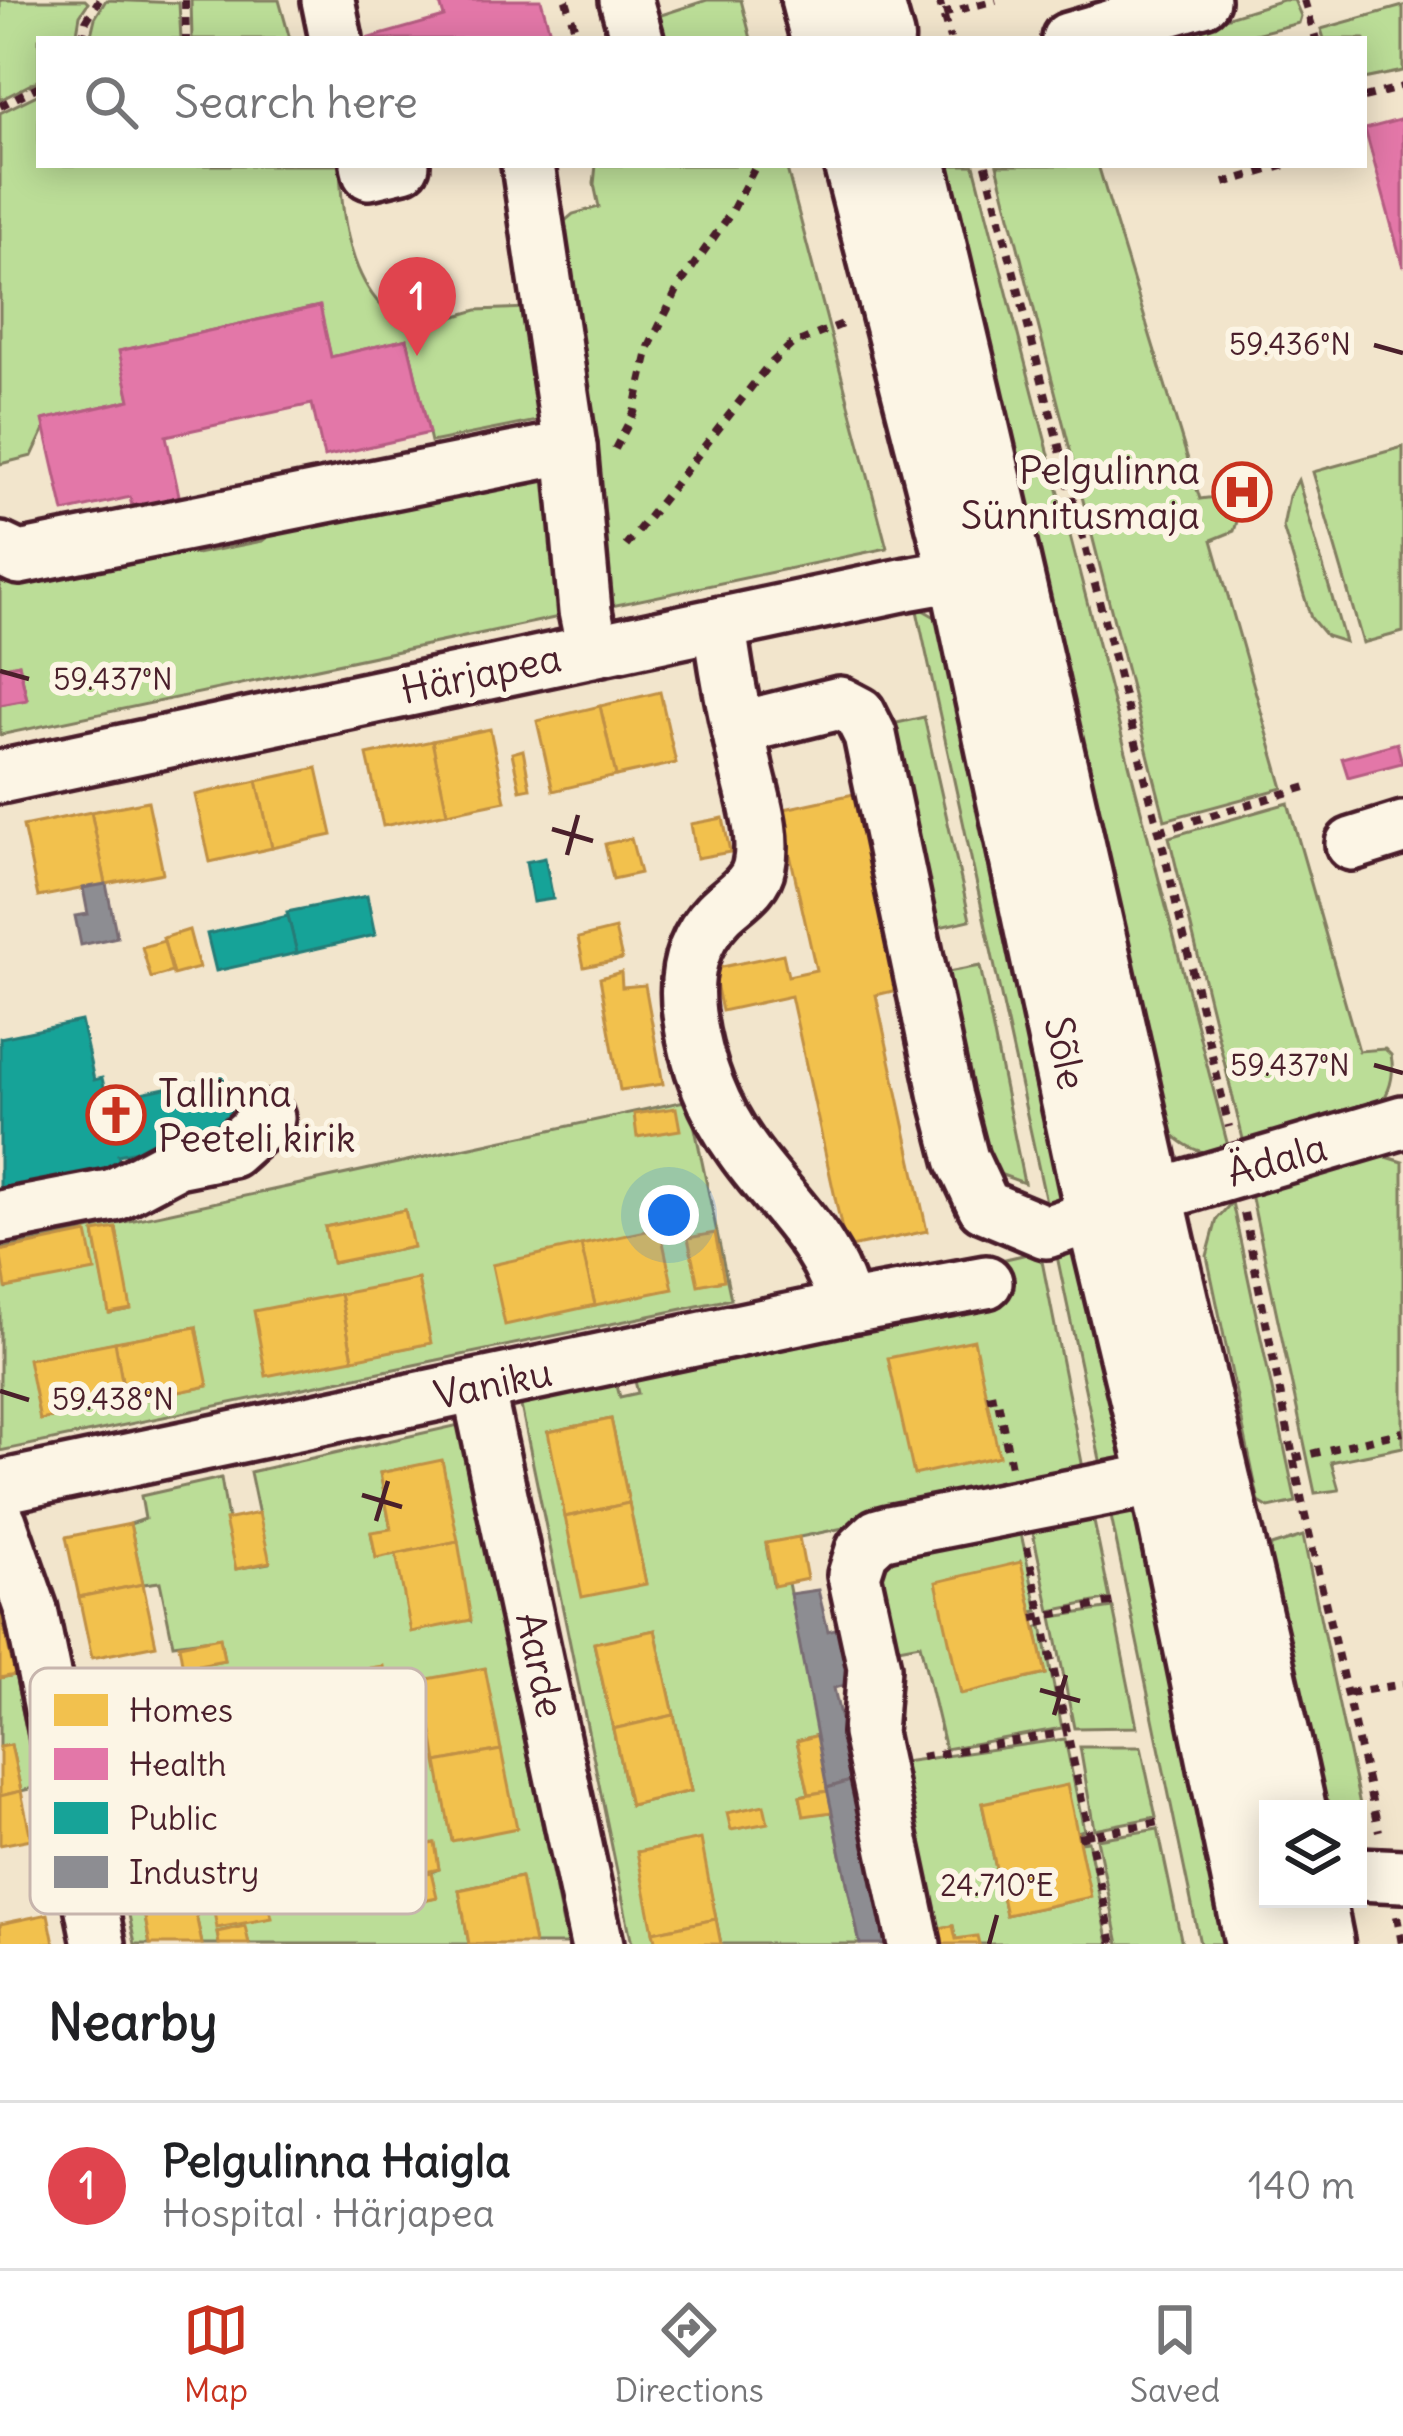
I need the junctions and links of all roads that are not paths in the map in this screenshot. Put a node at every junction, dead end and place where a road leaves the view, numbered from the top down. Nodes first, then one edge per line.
1 (328, 0) edge
2 (626, 0) edge
3 (814, 0) edge
4 (868, 0) edge
5 (1204, 0) edge
6 (335, 36) edge
7 (636, 36) edge
8 (824, 36) edge
9 (879, 36) edge
10 (1078, 36) edge
11 (528, 168) edge
12 (859, 168) edge
13 (914, 168) edge
14 (570, 447) junction
15 (0, 549) edge
16 (986, 570) junction
17 (720, 623) junction
18 (593, 650) junction
19 (738, 728) junction
20 (0, 777) edge
21 (1403, 828) edge
22 (1352, 844) dead end
23 (268, 1118) dead end
24 (1403, 1122) edge
25 (1125, 1204) junction
26 (0, 1217) edge
27 (986, 1282) dead end
28 (845, 1308) junction
29 (478, 1388) junction
30 (1163, 1478) junction
31 (0, 1487) edge
32 (0, 1522) edge
33 (43, 1668) edge
34 (1290, 1800) edge
35 (1257, 1879) edge
36 (1314, 1908) edge
37 (93, 1914) edge
38 (99, 1944) edge
39 (597, 1944) edge
40 (914, 1944) edge
41 (1258, 1944) edge
42 (1320, 1944) edge

1 - 6 street
2 - 7 street
3 - 8 main road
4 - 9 main road
5 - 10 street
11 - 14 street
12 - 16 main road, Sõle
13 - 16 main road, Sõle
14 - 15 street
14 - 18 street
16 - 17 street, Härjapea
16 - 25 main road, Sõle
17 - 18 street, Härjapea
17 - 19 street
18 - 20 street, Härjapea
19 - 25 street, Ädala
19 - 28 street
21 - 22 street
23 - 26 street
24 - 25 street, Ädala
25 - 30 main road, Sõle
25 - 34 main road, Sõle
27 - 28 street, Vaniku
28 - 29 street, Vaniku
29 - 31 street, Vaniku
29 - 39 street, Aarde
30 - 35 main road, Sõle
30 - 40 street
32 - 33 street
35 - 41 main road, Sõle
36 - 42 main road
37 - 38 street

